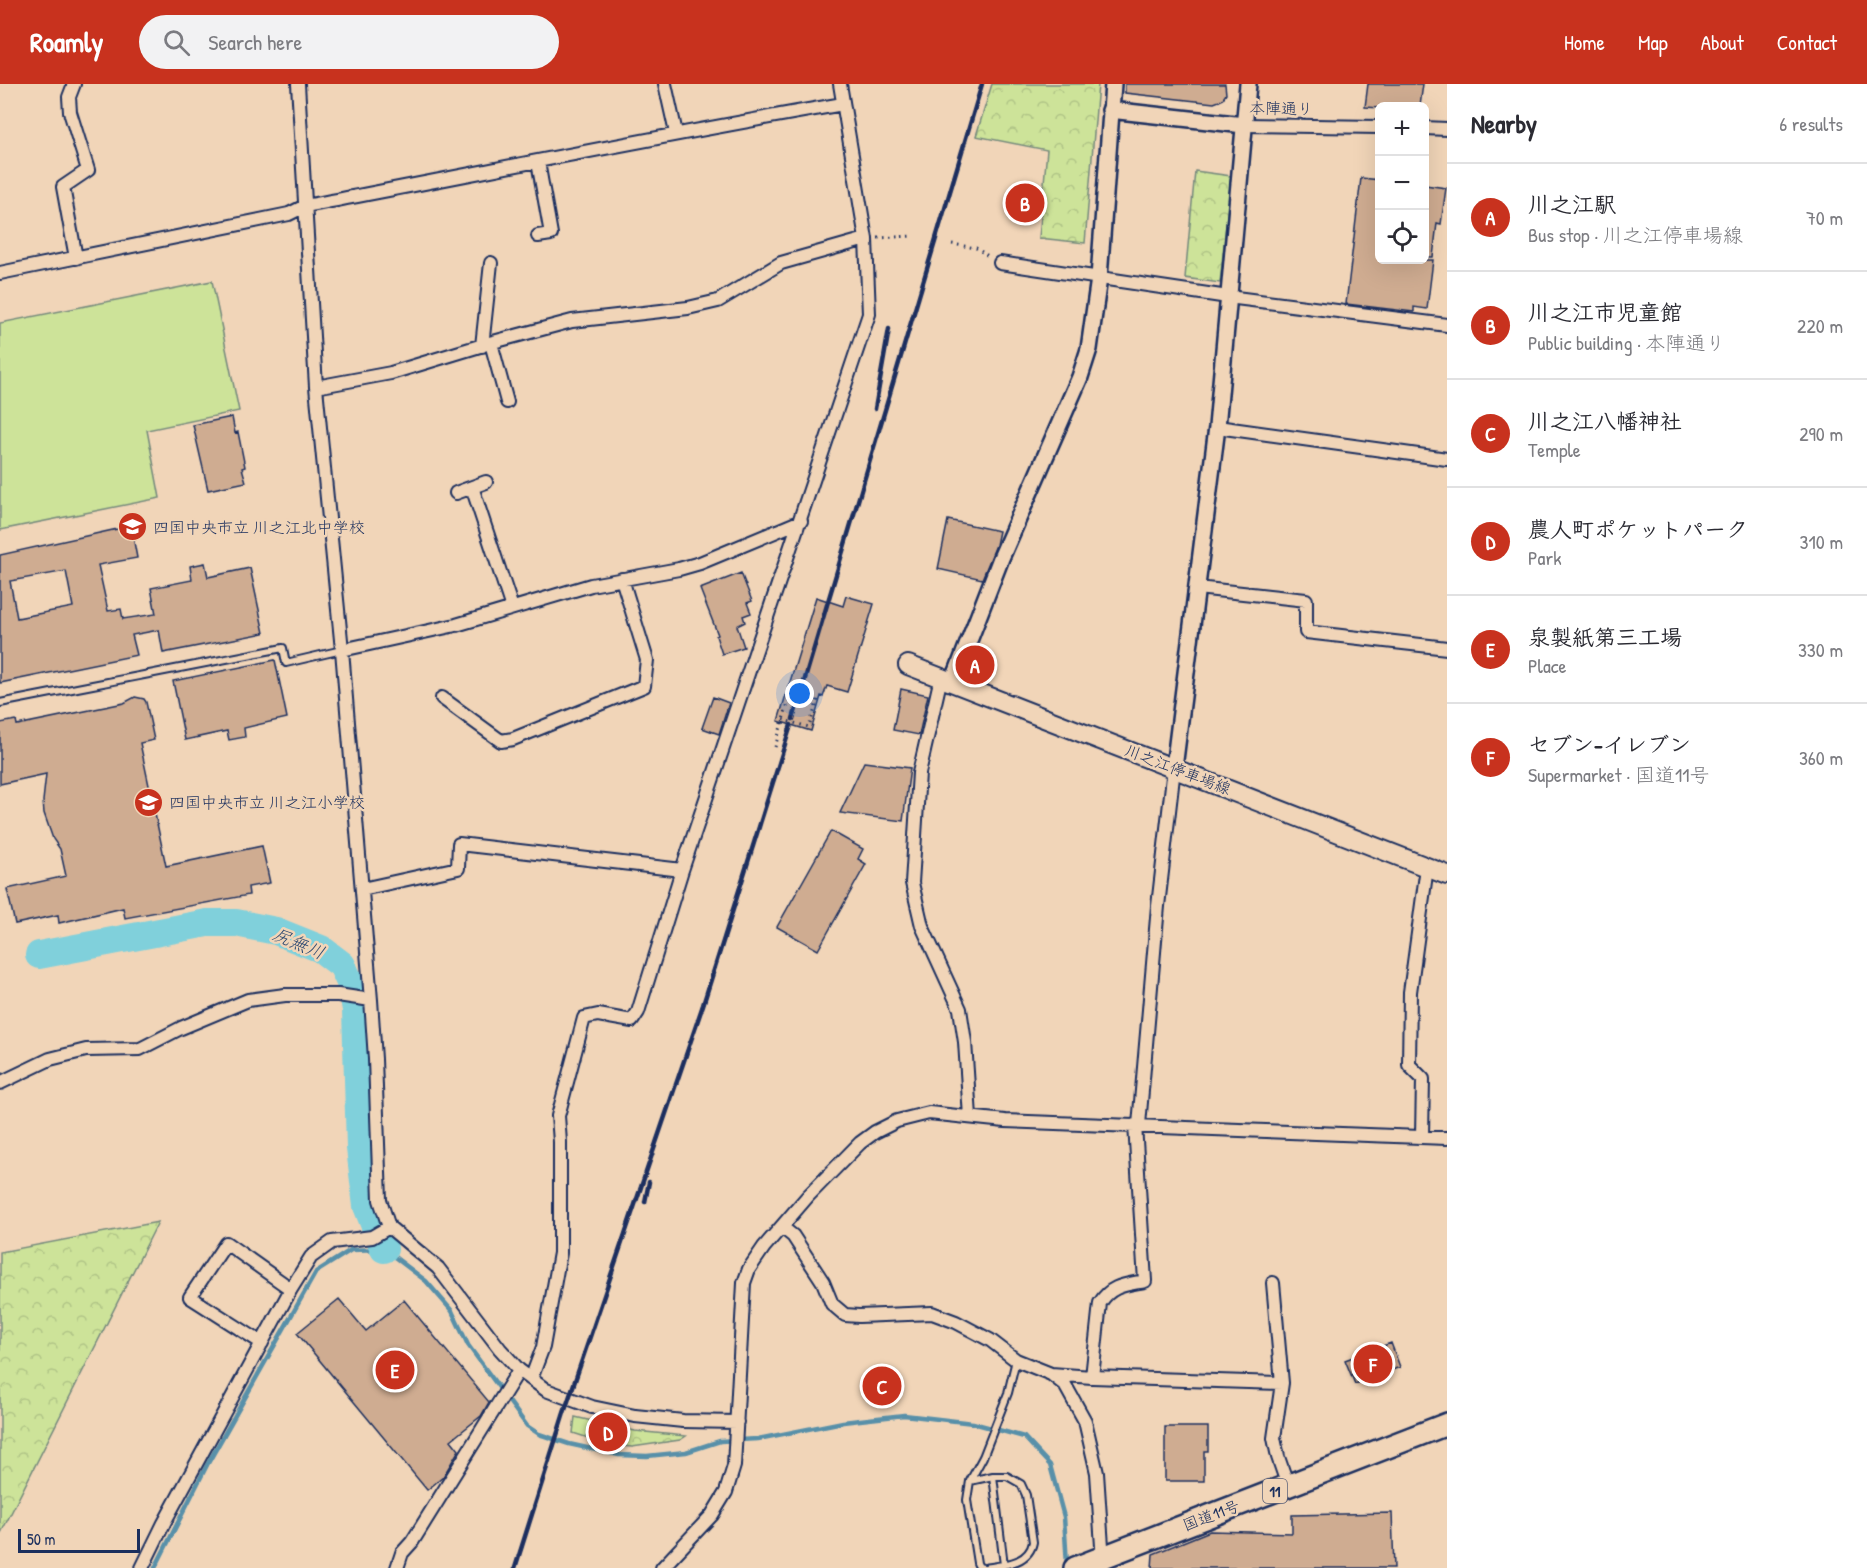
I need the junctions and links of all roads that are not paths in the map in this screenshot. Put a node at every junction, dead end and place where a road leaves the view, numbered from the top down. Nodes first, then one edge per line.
1 (74, 84) edge
2 (298, 84) edge
3 (665, 84) edge
4 (840, 84) edge
5 (1113, 84) edge
6 (1248, 84) edge
7 (843, 104) junction
8 (1110, 110) junction
9 (1244, 125) junction
10 (1375, 128) edge
11 (1429, 128) edge
12 (1447, 129) edge
13 (676, 133) junction
14 (538, 162) junction
15 (305, 206) junction
16 (538, 236) dead end
17 (866, 239) junction
18 (76, 258) junction
19 (491, 263) dead end
20 (1000, 263) road end
21 (0, 273) edge
22 (1099, 278) junction
23 (1228, 297) junction
24 (1447, 325) edge
25 (486, 344) junction
26 (316, 387) junction
27 (507, 402) dead end
28 (1217, 427) junction
29 (1447, 459) edge
30 (486, 482) dead end
31 (472, 487) junction
32 (456, 493) dead end
33 (801, 521) junction
34 (622, 579) junction
35 (1197, 588) junction
36 (512, 608) junction
37 (1447, 648) edge
38 (342, 650) junction
39 (908, 665) dead end
40 (947, 680) junction
41 (442, 698) dead end
42 (0, 703) edge
43 (1174, 768) junction
44 (1427, 867) junction
45 (682, 870) junction
46 (1447, 875) edge
47 (362, 889) junction
48 (371, 999) junction
49 (0, 1083) edge
50 (970, 1117) junction
51 (1137, 1125) junction
52 (1422, 1136) junction
53 (1447, 1138) edge
54 (389, 1227) junction
55 (783, 1228) junction
56 (1273, 1283) dead end
57 (291, 1289) junction
58 (262, 1343) junction
59 (1017, 1360) junction
60 (519, 1370) junction
61 (1051, 1374) junction
62 (1092, 1377) junction
63 (531, 1379) junction
64 (1282, 1383) junction
65 (737, 1422) junction
66 (1447, 1424) edge
67 (993, 1476) junction
68 (970, 1481) junction
69 (1288, 1486) junction
70 (1103, 1563) edge
71 (1004, 1565) junction
72 (142, 1568) edge
73 (397, 1568) edge
74 (662, 1568) edge
75 (984, 1568) edge
76 (1075, 1568) edge

1 - 18 street
2 - 15 street
3 - 13 street
4 - 7 street
5 - 8 street
6 - 9 street
7 - 13 street
7 - 17 street
8 - 9 street, 本陣通り
8 - 22 street
9 - 10 street, 本陣通り
9 - 23 street
11 - 12 street
13 - 14 street
14 - 15 street
14 - 16 street
15 - 18 street
15 - 26 street
17 - 25 street
17 - 33 street
18 - 21 street
19 - 25 street
20 - 22 street
22 - 23 street
22 - 40 street
23 - 24 street
23 - 28 street
25 - 26 street
25 - 27 street
26 - 38 street
28 - 29 street
28 - 35 street
30 - 31 street
31 - 32 street
31 - 36 street
33 - 34 street
33 - 45 street
34 - 36 street
34 - 41 street
35 - 37 street
35 - 43 street
36 - 38 street
38 - 42 lane
38 - 47 street
39 - 40 main road, 川之江停車場線
40 - 43 main road, 川之江停車場線
40 - 50 street
43 - 44 main road, 川之江停車場線
43 - 51 street
44 - 46 main road, 川之江停車場線
44 - 52 street
45 - 47 street
45 - 63 street
47 - 48 street
48 - 49 street
48 - 54 street
50 - 51 street
50 - 55 street
51 - 52 street
51 - 62 street
52 - 53 street
54 - 57 street
54 - 60 street
55 - 59 street
55 - 65 street
56 - 64 street
57 - 58 street
57 - 58 street
58 - 72 street
59 - 61 street
59 - 68 lane
60 - 63 street
60 - 73 street
61 - 62 street
61 - 70 street
62 - 64 street
63 - 65 street
64 - 69 street
65 - 74 street
66 - 69 highway, 国道11号 / 11
67 - 68 lane
67 - 71 lane
67 - 71 lane
68 - 75 lane
69 - 70 highway, 国道11号 / 11
70 - 76 highway, 国道11号 / 11
71 - 75 lane

